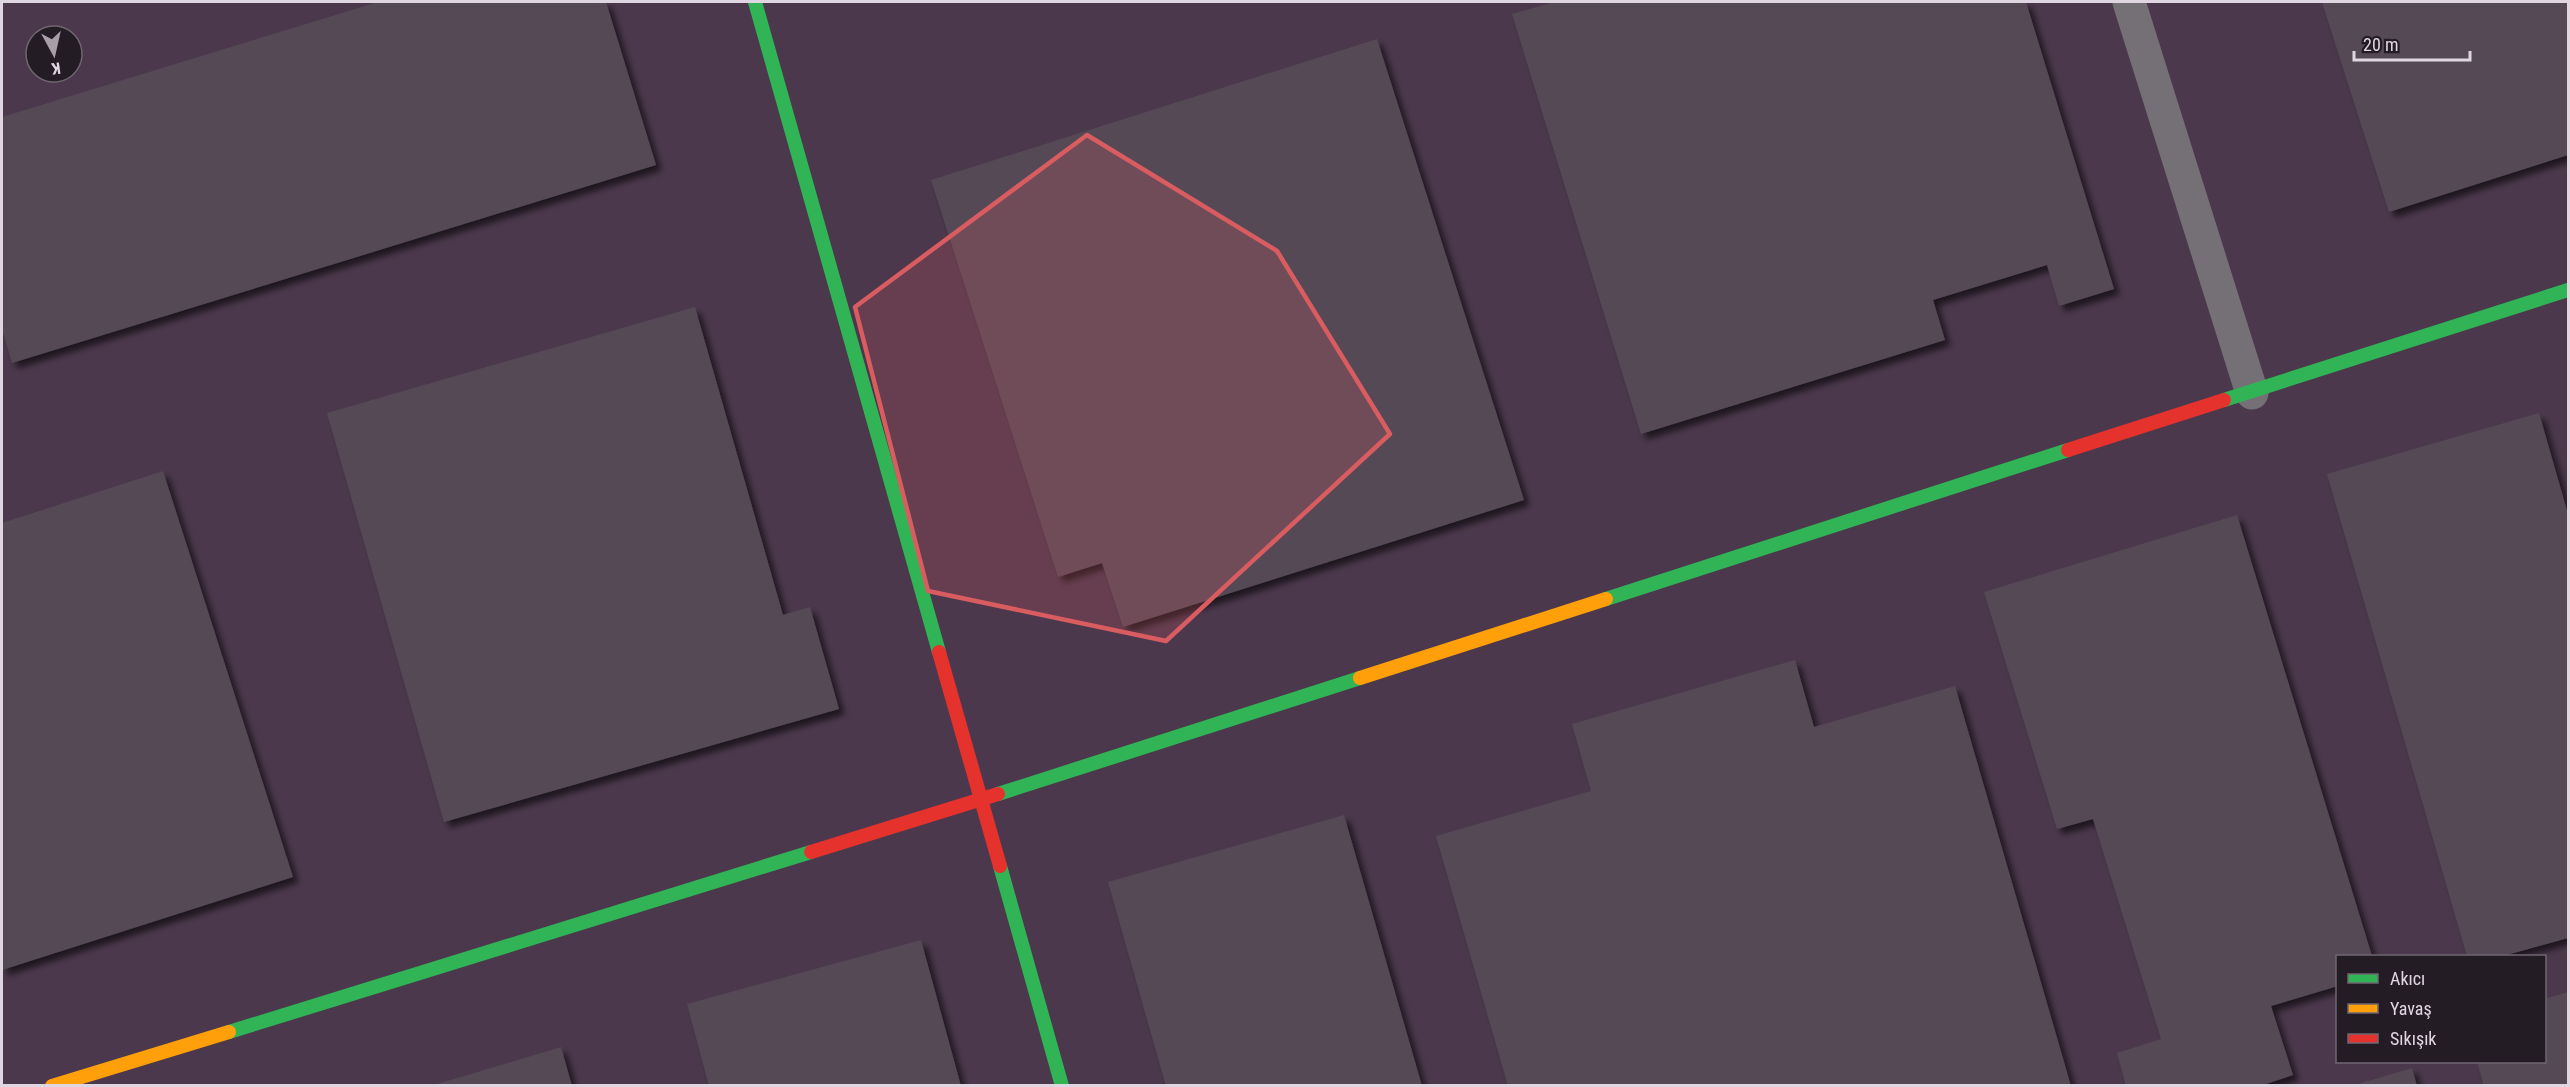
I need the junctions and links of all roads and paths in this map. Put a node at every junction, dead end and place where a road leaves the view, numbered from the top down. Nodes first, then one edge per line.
1 (755, 2) edge
2 (2129, 2) edge
3 (2568, 290) edge
4 (2252, 393) junction
5 (980, 800) junction
6 (52, 1086) edge
7 (1062, 1086) edge

1 - 5 street
2 - 4 street
3 - 4 street
4 - 5 street
5 - 6 street
5 - 7 street

